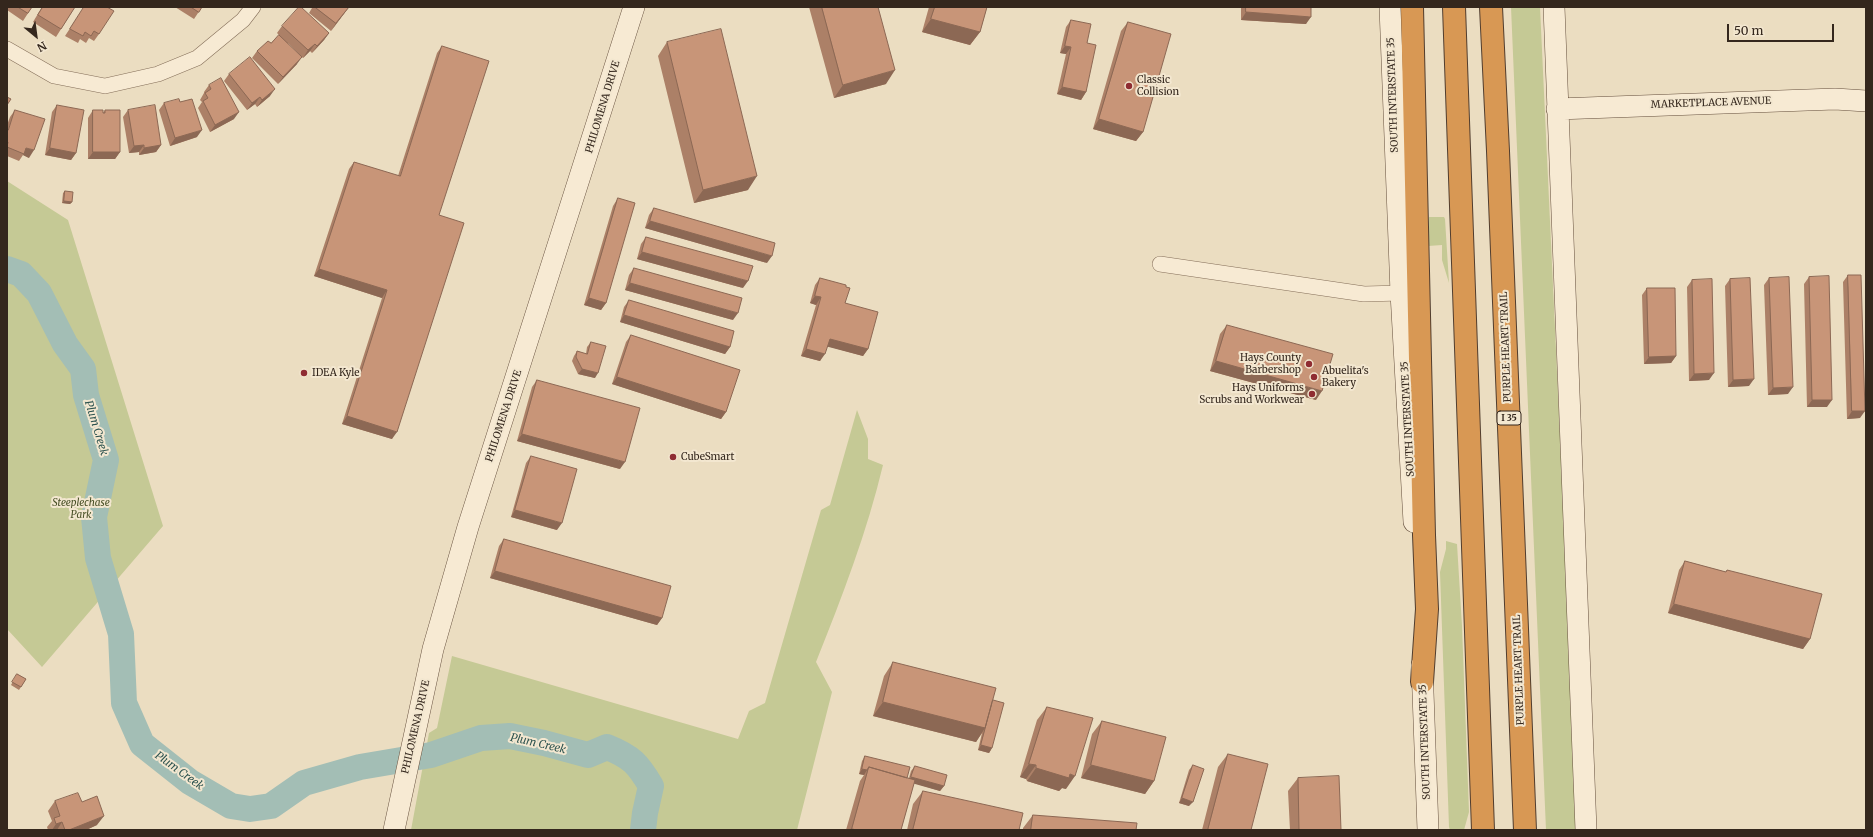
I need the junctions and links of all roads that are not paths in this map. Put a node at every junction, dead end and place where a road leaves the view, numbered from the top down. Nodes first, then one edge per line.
1 (253, 7) edge
2 (634, 7) edge
3 (1390, 7) edge
4 (1412, 7) edge
5 (1454, 7) edge
6 (1490, 7) edge
7 (1554, 7) edge
8 (7, 49) edge
9 (1866, 101) edge
10 (1557, 109) junction
11 (1160, 264) dead end
12 (1401, 293) junction
13 (1422, 682) junction
14 (394, 830) edge
15 (1428, 830) edge
16 (1483, 830) edge
17 (1525, 830) edge
18 (1586, 830) edge

1 - 8 street
2 - 14 main road, PHILOMENA DRIVE
3 - 12 main road, SOUTH INTERSTATE 35
4 - 13 highway
5 - 16 highway
6 - 17 highway, PURPLE HEART TRAIL / I 35
7 - 10 main road
9 - 10 main road, MARKETPLACE AVENUE
10 - 18 main road
11 - 12 street
12 - 13 main road, SOUTH INTERSTATE 35
13 - 15 main road, SOUTH INTERSTATE 35

